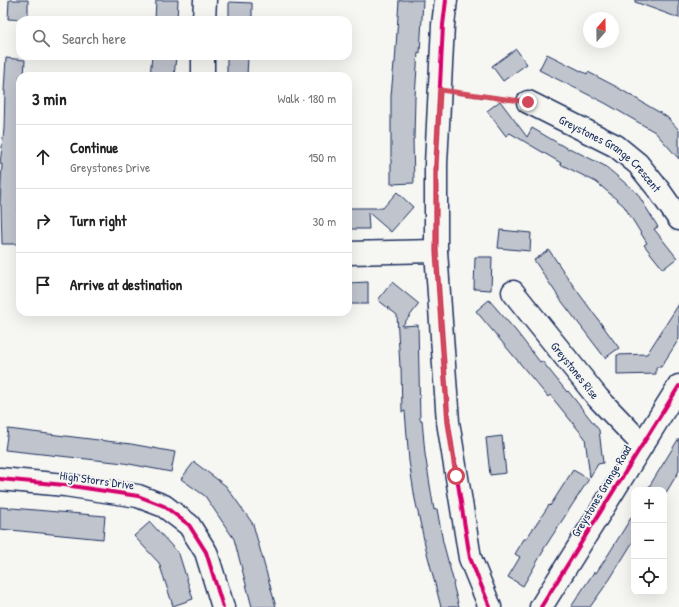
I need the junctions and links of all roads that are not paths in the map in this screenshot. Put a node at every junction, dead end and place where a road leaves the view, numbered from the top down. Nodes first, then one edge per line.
1 (204, 0) edge
2 (446, 0) edge
3 (204, 16) edge
4 (204, 60) edge
5 (203, 72) edge
6 (528, 102) road end
7 (679, 219) edge
8 (436, 251) junction
9 (352, 253) edge
10 (513, 292) dead end
11 (679, 386) edge
12 (642, 444) junction
13 (0, 480) edge
14 (223, 607) edge
15 (490, 607) edge
16 (541, 607) edge

1 - 3 street
2 - 8 street
4 - 5 street
6 - 7 street, Greystones Grange Crescent
8 - 9 street
8 - 15 street
10 - 12 street, Greystones Rise
11 - 12 street, Greystones Grange Road
12 - 16 street, Greystones Grange Road
13 - 14 street, High Storrs Drive

